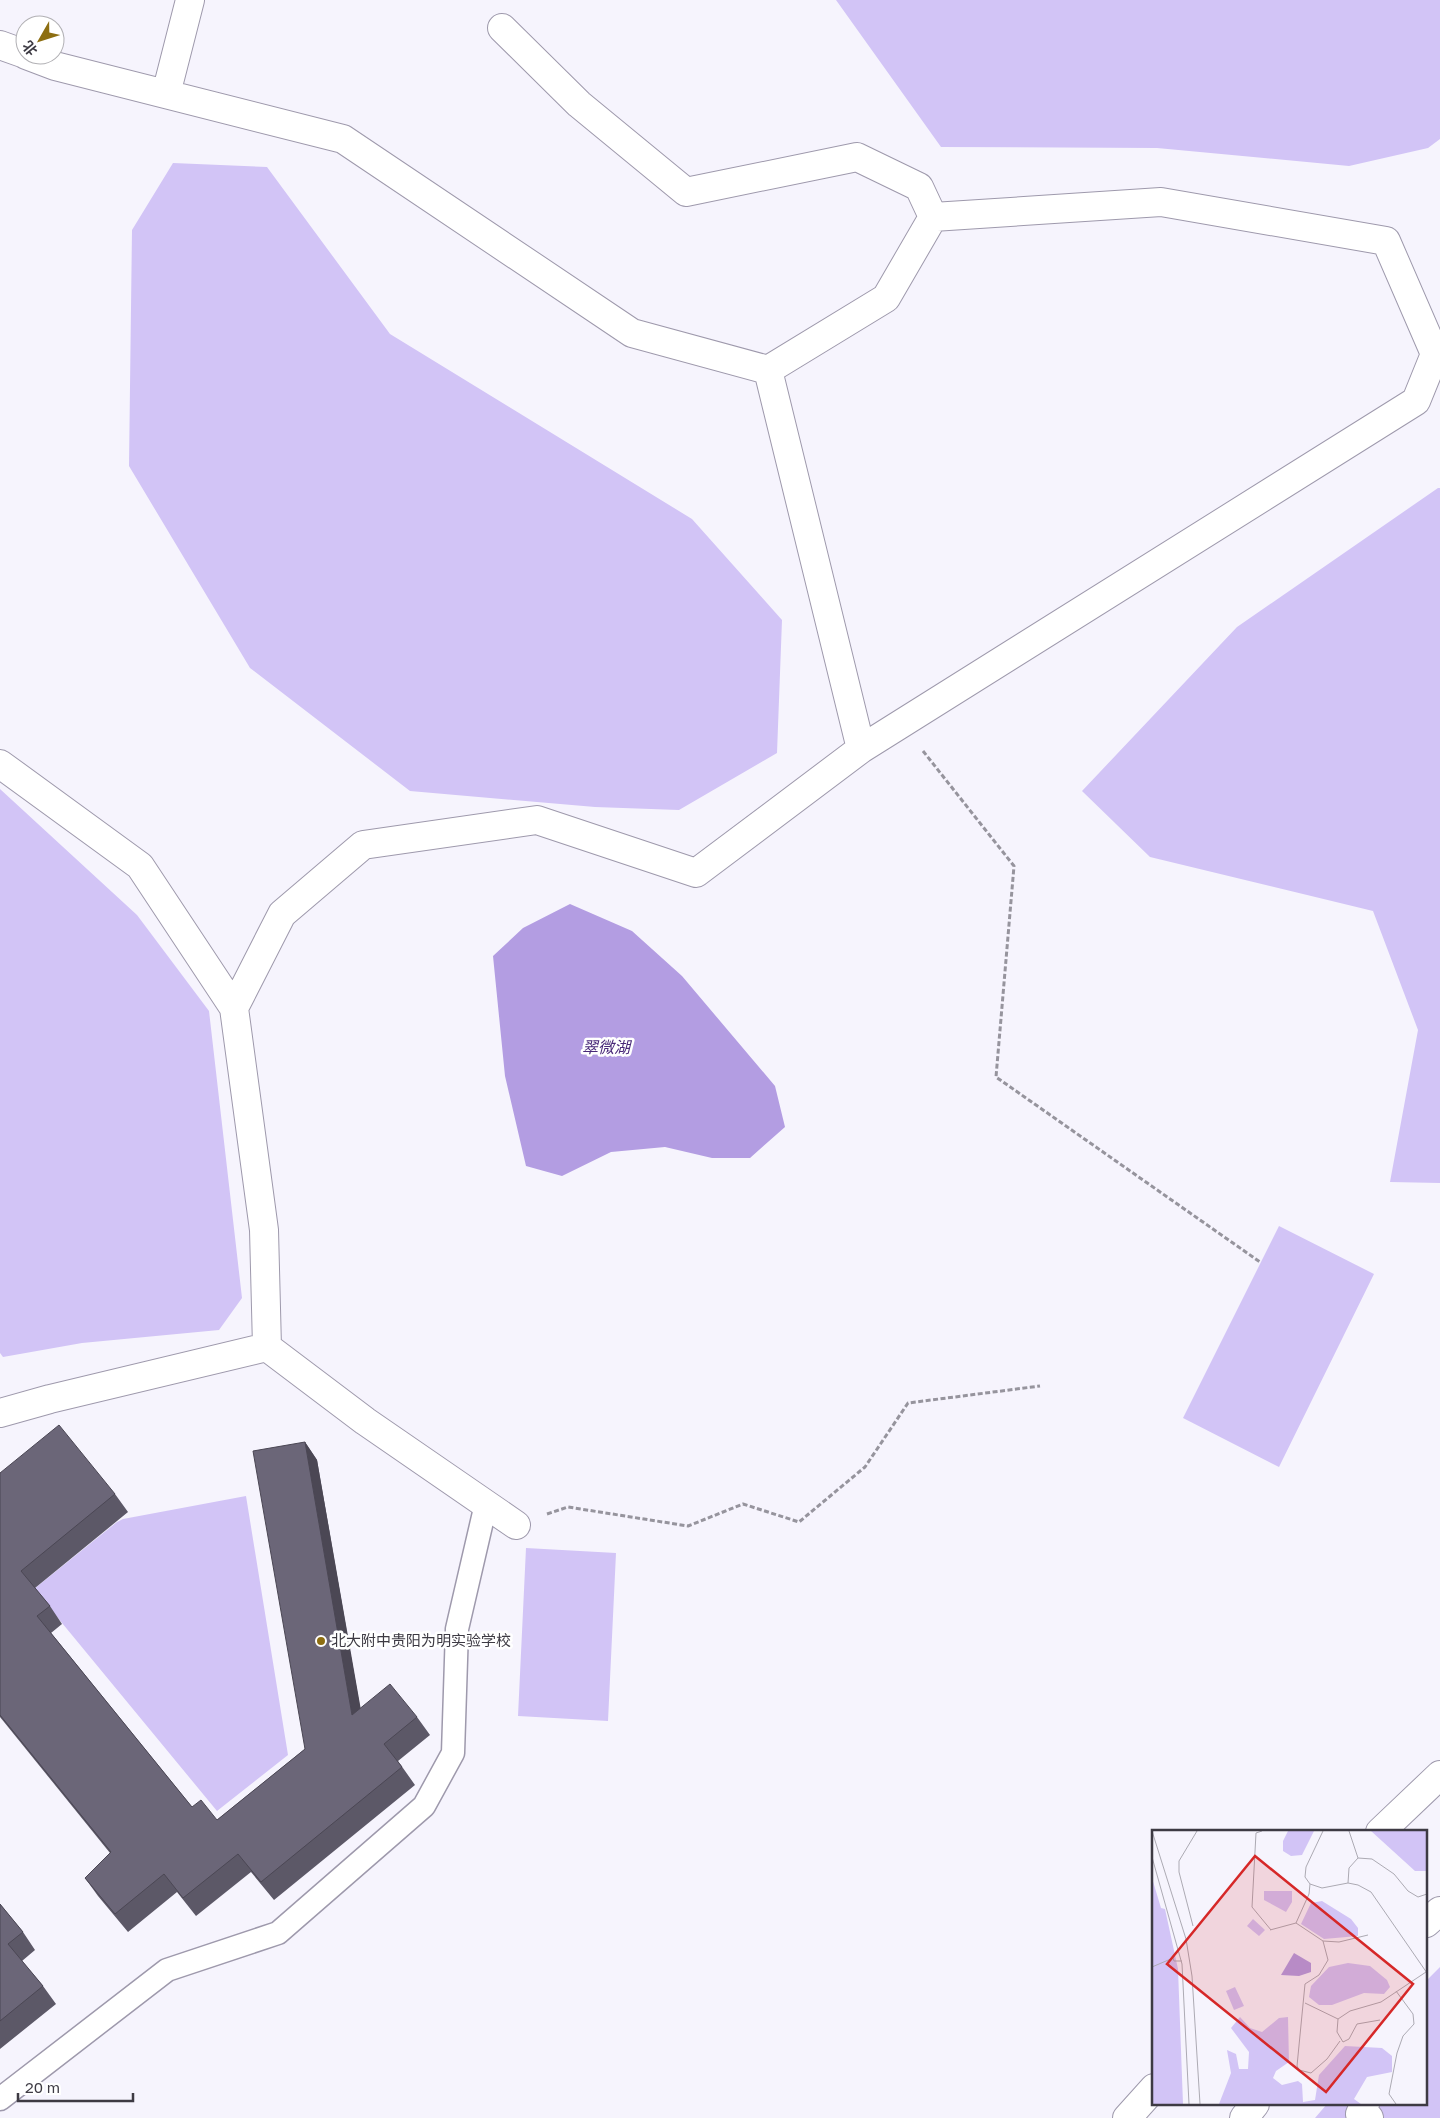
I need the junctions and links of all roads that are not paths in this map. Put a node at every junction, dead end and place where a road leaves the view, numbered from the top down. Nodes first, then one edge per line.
1 (190, 0) edge
2 (502, 28) dead end
3 (0, 45) edge
4 (15, 51) edge
5 (52, 65) edge
6 (166, 94) junction
7 (933, 217) junction
8 (768, 370) junction
9 (861, 749) junction
10 (0, 764) edge
11 (234, 1008) junction
12 (268, 1347) junction
13 (0, 1413) edge
14 (486, 1504) junction
15 (516, 1525) road end
16 (1440, 1775) edge
17 (1382, 1830) edge
18 (1440, 1910) edge
19 (1428, 1921) edge
20 (1152, 2090) edge
21 (0, 2099) edge
22 (1253, 2106) edge
23 (1364, 2106) edge
24 (1127, 2118) edge
25 (1244, 2118) edge
26 (1369, 2118) edge

1 - 6 main road
2 - 7 main road
3 - 4 main road
5 - 6 main road
6 - 8 main road
7 - 8 main road
7 - 9 main road
8 - 9 main road
9 - 11 main road
10 - 11 main road
11 - 12 main road
12 - 13 main road
12 - 14 main road
14 - 15 main road
14 - 21 lane
16 - 17 main road
18 - 19 main road
20 - 24 main road
22 - 25 main road
23 - 26 main road

